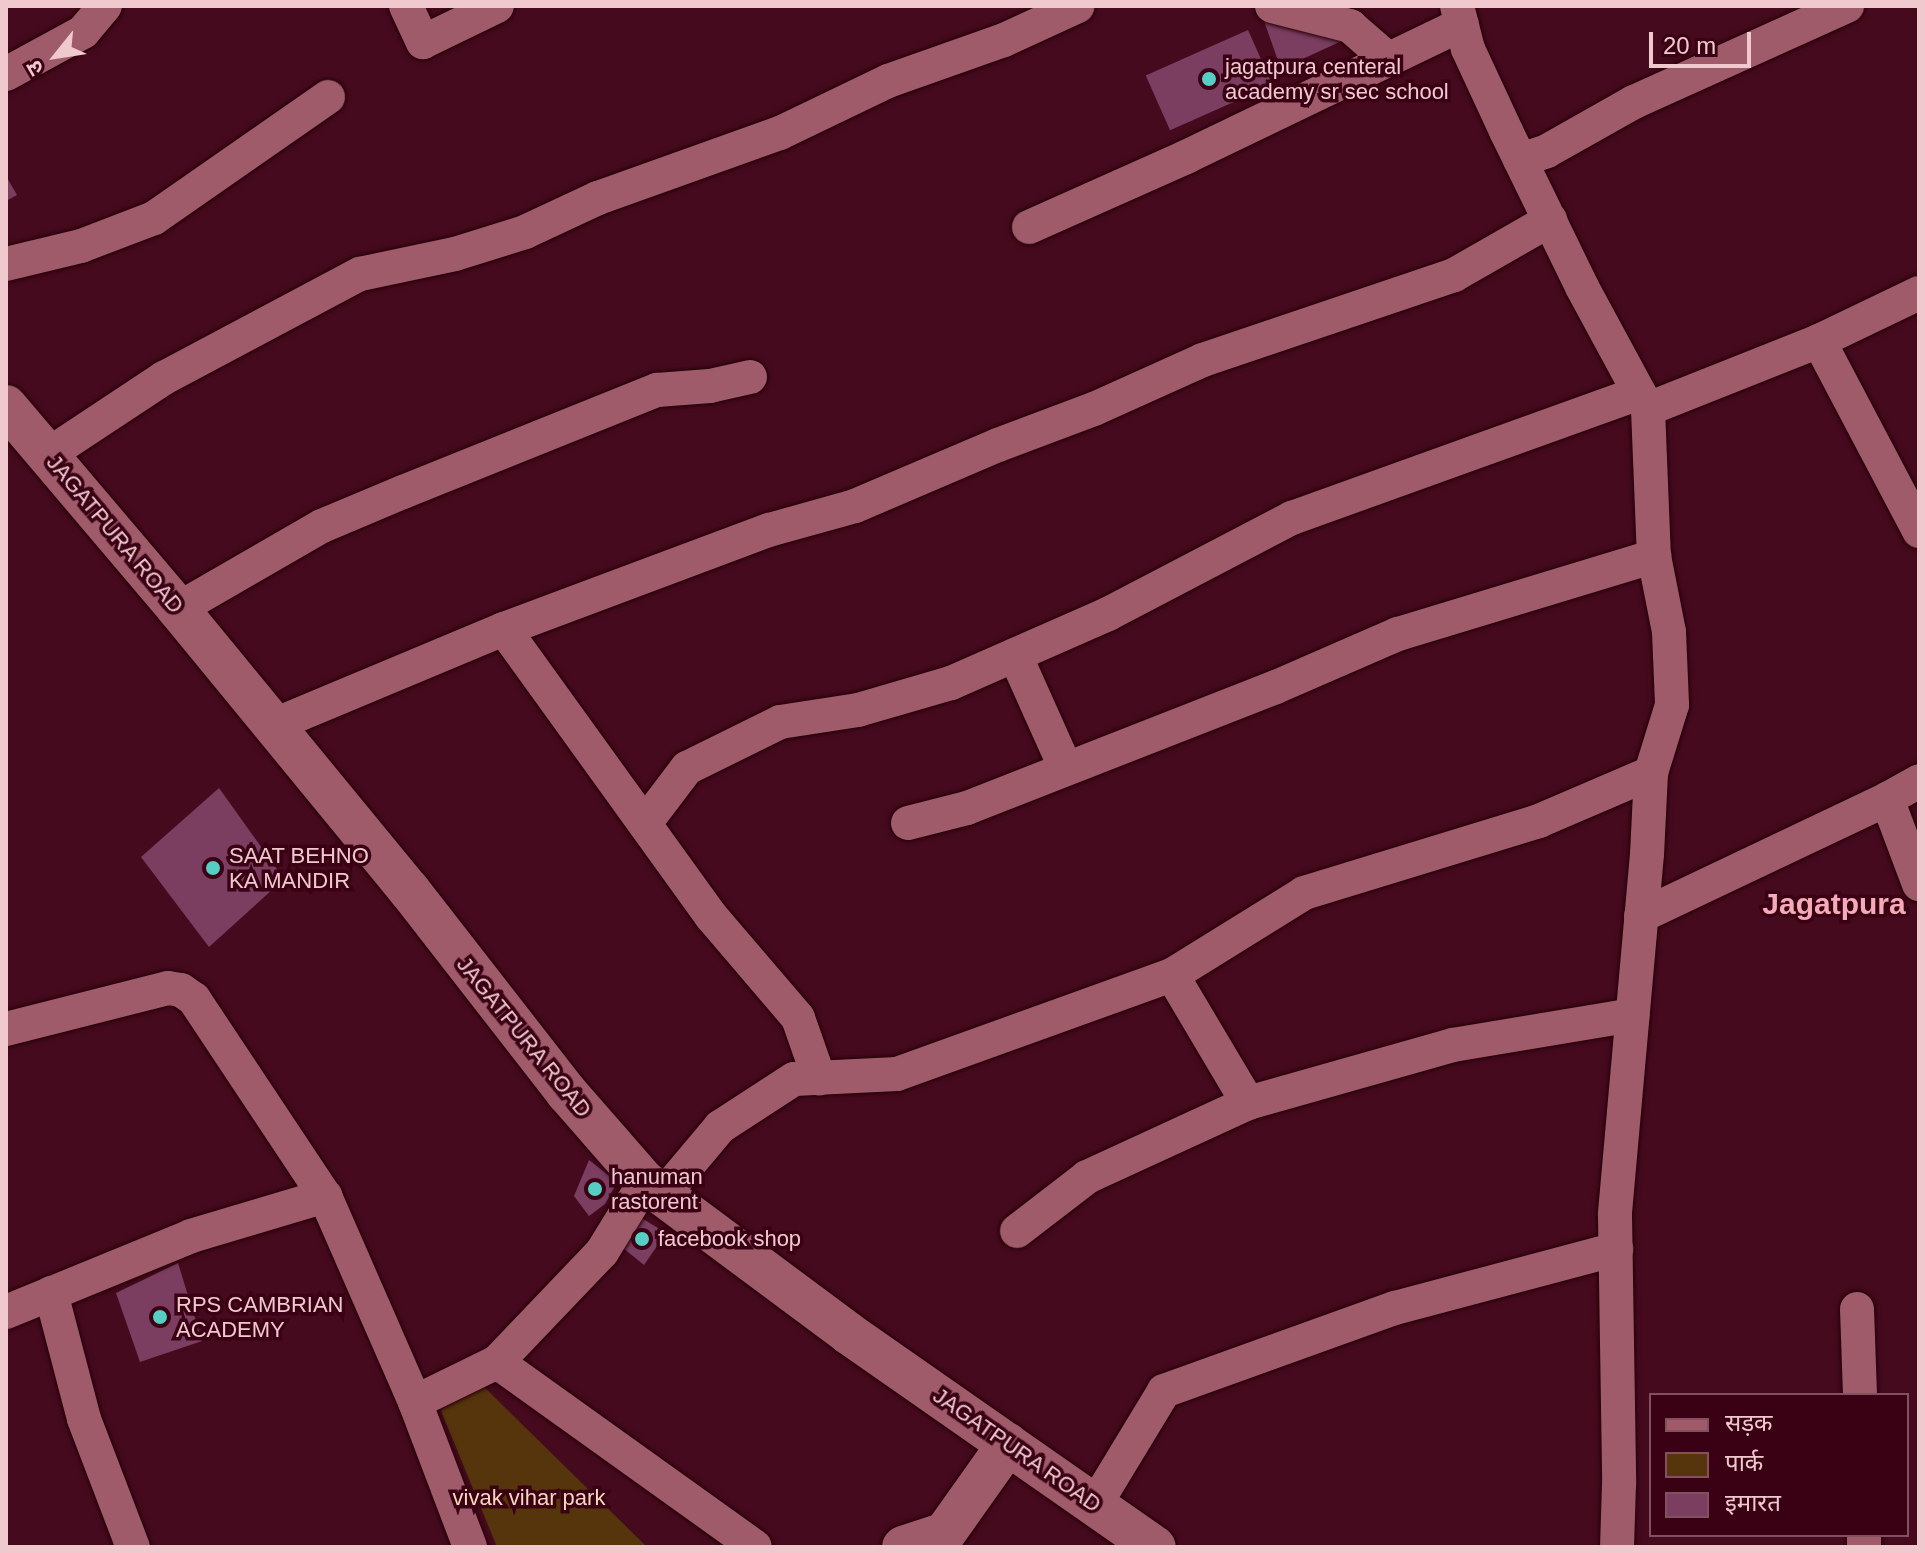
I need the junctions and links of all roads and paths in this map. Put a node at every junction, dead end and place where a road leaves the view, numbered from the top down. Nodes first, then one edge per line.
1 (105, 6) edge
2 (406, 6) edge
3 (497, 6) edge
4 (1078, 6) edge
5 (1847, 6) edge
6 (1277, 7) edge
7 (1459, 15) edge
8 (1388, 59) junction
9 (6, 74) edge
10 (328, 97) dead end
11 (1520, 160) junction
12 (1550, 220) junction
13 (1029, 227) dead end
14 (6, 264) edge
15 (1919, 293) edge
16 (1819, 341) junction
17 (750, 377) dead end
18 (1644, 401) junction
19 (6, 406) edge
20 (49, 454) junction
21 (1919, 531) edge
22 (1654, 556) junction
23 (178, 609) junction
24 (504, 629) junction
25 (1015, 655) junction
26 (274, 725) junction
27 (1065, 767) junction
28 (1651, 773) junction
29 (1919, 781) edge
30 (1887, 799) junction
31 (646, 822) junction
32 (908, 823) dead end
33 (1919, 884) edge
34 (1641, 916) junction
35 (1172, 975) junction
36 (1633, 1015) junction
37 (6, 1029) edge
38 (819, 1078) junction
39 (1248, 1103) junction
40 (654, 1189) junction
41 (325, 1196) junction
42 (1017, 1231) dead end
43 (1616, 1249) junction
44 (51, 1293) junction
45 (1857, 1309) dead end
46 (6, 1312) edge
47 (497, 1362) junction
48 (1860, 1393) edge
49 (415, 1402) junction
50 (1008, 1444) junction
51 (1095, 1505) junction
52 (133, 1547) edge
53 (470, 1547) edge
54 (755, 1547) edge
55 (903, 1547) edge
56 (1155, 1547) edge
57 (1617, 1547) edge

1 - 9 street
2 - 3 street
4 - 20 street
5 - 11 street
6 - 8 street
7 - 8 street
7 - 11 street
8 - 13 street
10 - 14 street
11 - 12 street
12 - 18 street
12 - 24 street
15 - 16 street
16 - 18 street
16 - 21 street
17 - 23 street
18 - 22 street
18 - 25 street
19 - 20 street, JAGATPURA ROAD
20 - 23 street, JAGATPURA ROAD
22 - 27 street
22 - 28 street
23 - 26 street, JAGATPURA ROAD
24 - 26 street
24 - 31 street
25 - 27 street
25 - 31 street
26 - 40 street, JAGATPURA ROAD
27 - 32 street
28 - 34 street
28 - 35 street
29 - 30 street
30 - 33 street
30 - 34 street
31 - 38 street
34 - 36 street
35 - 38 street
35 - 39 street
36 - 39 street
36 - 43 street
37 - 41 street
38 - 40 street
39 - 42 street
40 - 47 street
40 - 50 street, JAGATPURA ROAD
41 - 44 street
41 - 49 street
43 - 51 street
43 - 57 street
44 - 46 street
44 - 52 street
45 - 48 street
47 - 49 street
47 - 54 street
49 - 53 street
50 - 51 street, JAGATPURA ROAD
50 - 55 street
51 - 56 street, JAGATPURA ROAD

